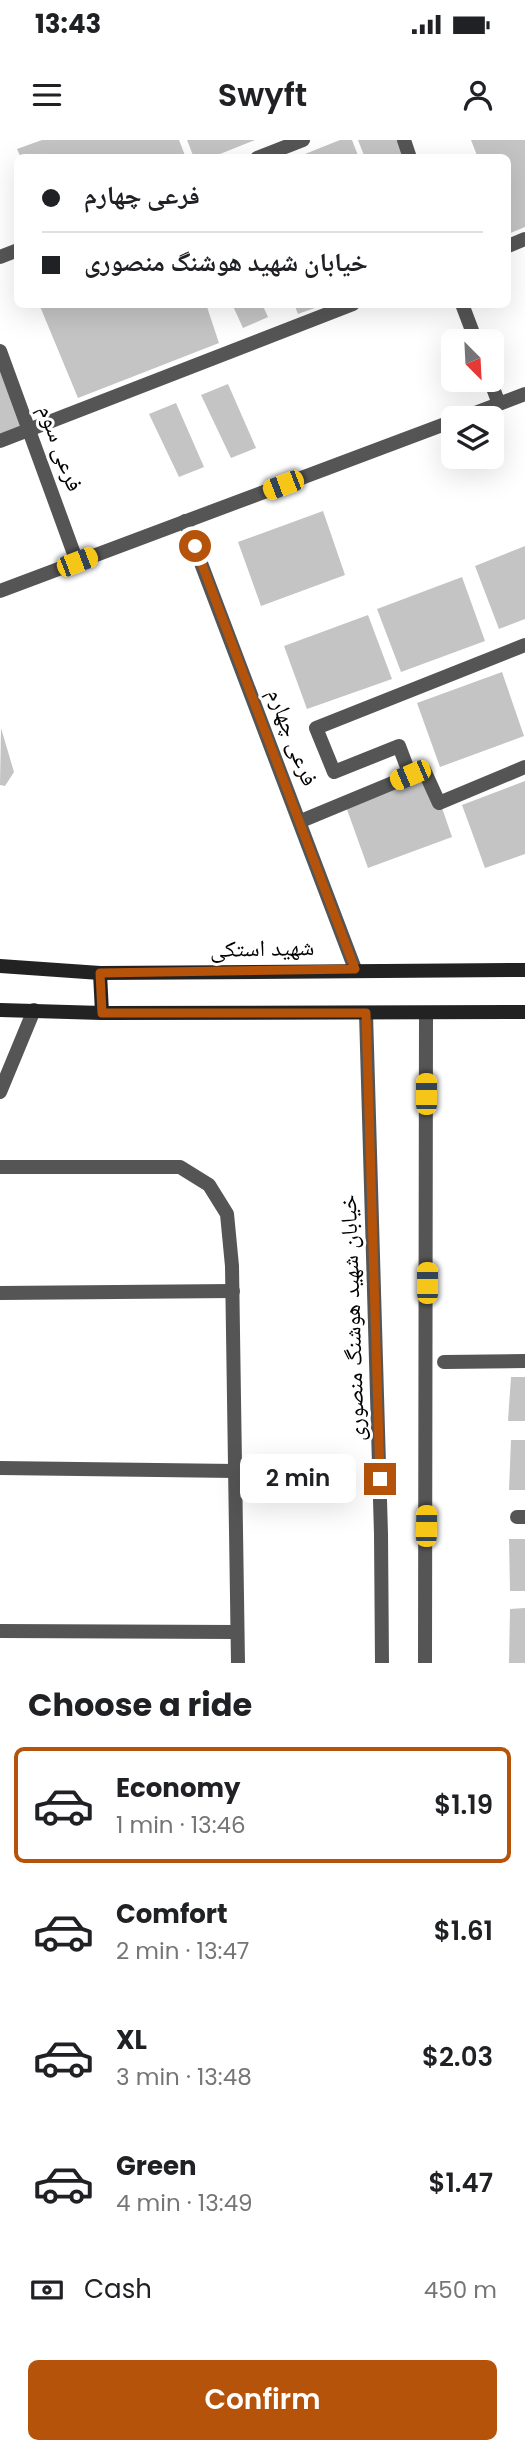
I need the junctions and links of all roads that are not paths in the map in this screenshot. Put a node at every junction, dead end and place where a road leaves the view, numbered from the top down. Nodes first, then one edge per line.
1 (303, 140) edge
2 (267, 154) edge
3 (343, 308) edge
4 (464, 308) edge
5 (471, 329) edge
6 (0, 351) edge
7 (494, 392) edge
8 (525, 394) edge
9 (499, 404) junction
10 (494, 406) edge
11 (441, 425) edge
12 (30, 430) junction
13 (0, 441) edge
14 (185, 521) junction
15 (77, 562) junction
16 (0, 591) edge
17 (525, 645) edge
18 (525, 767) edge
19 (410, 775) junction
20 (301, 821) junction
21 (0, 966) edge
22 (355, 969) junction
23 (525, 970) edge
24 (100, 973) junction
25 (0, 1010) edge
26 (34, 1010) junction
27 (102, 1013) junction
28 (366, 1013) junction
29 (525, 1013) edge
30 (426, 1014) junction
31 (0, 1093) edge
32 (0, 1167) edge
33 (233, 1291) junction
34 (0, 1293) edge
35 (525, 1361) edge
36 (444, 1362) dead end
37 (0, 1468) edge
38 (234, 1471) junction
39 (0, 1631) edge
40 (237, 1632) junction
41 (238, 1663) edge
42 (382, 1663) edge
43 (425, 1663) edge

1 - 2 street
3 - 12 street
4 - 5 street
6 - 12 street, فرعی سوم
7 - 9 street
8 - 9 street
9 - 10 street
11 - 14 street
12 - 13 street
12 - 15 street, فرعی سوم
14 - 15 street
14 - 20 street, فرعی چهارم
15 - 16 street
17 - 19 street
18 - 19 street
19 - 20 street
20 - 22 street, فرعی چهارم
21 - 24 main road, شهید استکی
22 - 23 main road, شهید استکی
22 - 24 main road, شهید استکی
24 - 27 main road
25 - 26 main road
26 - 27 main road
26 - 31 street
27 - 28 main road
28 - 30 main road
28 - 42 street, خیابان شهید هوشنگ منصوری
29 - 30 main road
30 - 43 street
32 - 33 street
33 - 34 street
33 - 38 street
35 - 36 street
37 - 38 street
38 - 40 street
39 - 40 street
40 - 41 street

